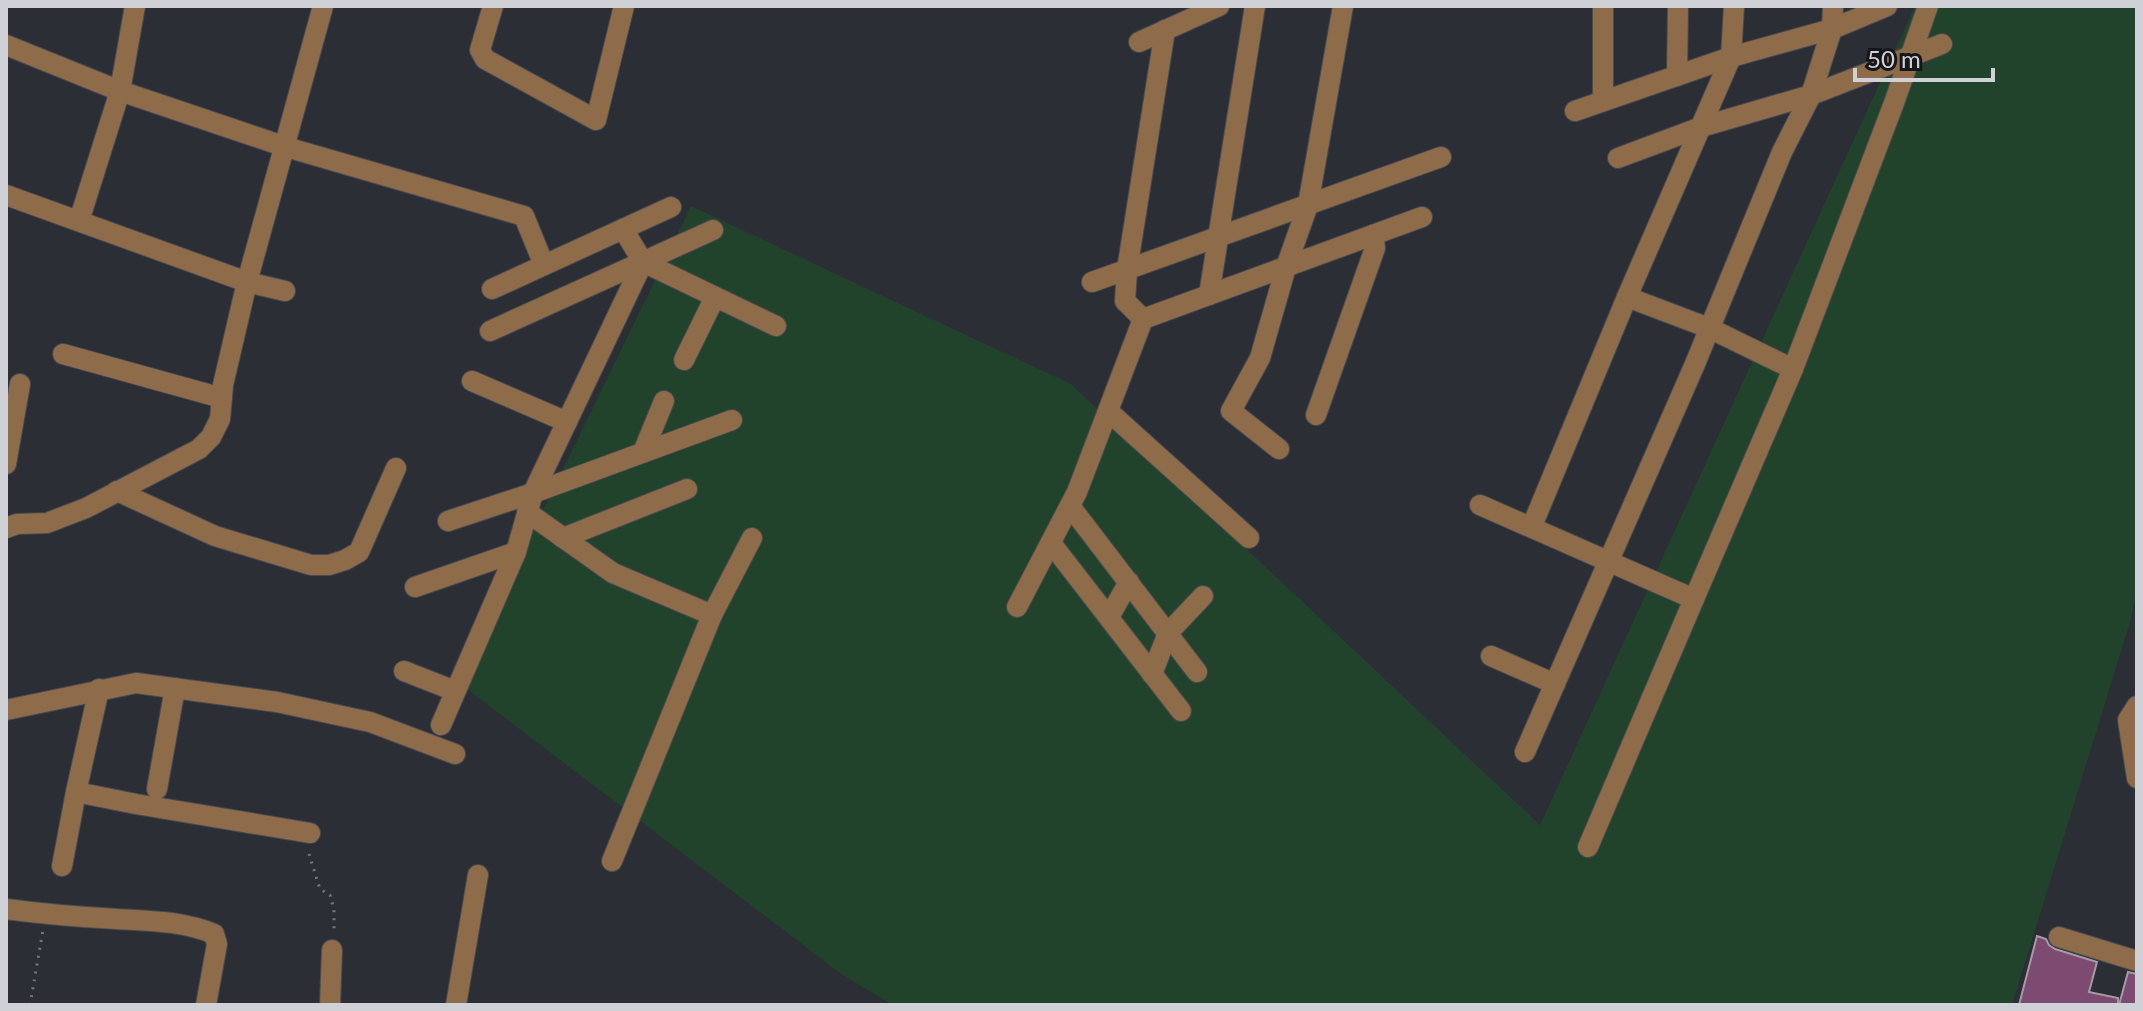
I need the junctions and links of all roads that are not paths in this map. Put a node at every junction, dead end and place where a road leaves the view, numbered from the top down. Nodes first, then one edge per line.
1 (135, 6) edge
2 (323, 6) edge
3 (493, 6) edge
4 (624, 6) edge
5 (1219, 6) edge
6 (1255, 6) edge
7 (1343, 6) edge
8 (1603, 6) edge
9 (1678, 6) edge
10 (1734, 6) edge
11 (1833, 6) edge
12 (1887, 6) edge
13 (1928, 6) edge
14 (1832, 29) junction
15 (1165, 30) junction
16 (1139, 42) dead end
17 (1942, 44) dead end
18 (6, 45) edge
19 (1910, 56) junction
20 (1731, 57) junction
21 (1677, 76) junction
22 (120, 91) junction
23 (1811, 95) junction
24 (1603, 101) junction
25 (1575, 111) dead end
26 (1701, 127) junction
27 (286, 147) junction
28 (1441, 157) dead end
29 (1618, 158) dead end
30 (6, 195) edge
31 (1308, 205) junction
32 (671, 207) dead end
33 (1422, 217) dead end
34 (79, 221) junction
35 (623, 229) junction
36 (713, 230) dead end
37 (1373, 235) junction
38 (1218, 237) junction
39 (643, 262) junction
40 (544, 265) junction
41 (1286, 267) junction
42 (1127, 270) junction
43 (247, 282) junction
44 (1092, 282) dead end
45 (492, 289) dead end
46 (285, 291) dead end
47 (1209, 295) junction
48 (715, 297) junction
49 (1627, 297) junction
50 (1143, 319) junction
51 (776, 326) dead end
52 (1709, 328) junction
53 (490, 331) dead end
54 (63, 354) dead end
55 (684, 360) dead end
56 (1793, 369) junction
57 (472, 381) dead end
58 (20, 384) dead end
59 (222, 398) junction
60 (664, 401) dead end
61 (1108, 411) junction
62 (1316, 415) dead end
63 (732, 420) dead end
64 (567, 422) junction
65 (1279, 449) dead end
66 (643, 452) junction
67 (6, 464) edge
68 (396, 468) dead end
69 (687, 489) dead end
70 (117, 491) junction
71 (530, 502) junction
72 (1480, 505) dead end
73 (1070, 506) junction
74 (448, 521) dead end
75 (1532, 526) junction
76 (6, 528) edge
77 (563, 538) junction
78 (752, 538) dead end
79 (1249, 538) dead end
80 (1051, 543) junction
81 (516, 552) junction
82 (1607, 562) junction
83 (1129, 582) junction
84 (415, 587) dead end
85 (1203, 596) dead end
86 (1694, 599) junction
87 (1017, 607) dead end
88 (712, 615) junction
89 (1109, 617) junction
90 (1168, 633) junction
91 (1491, 656) dead end
92 (404, 671) dead end
93 (1197, 672) dead end
94 (1152, 674) junction
95 (1555, 684) junction
96 (175, 688) junction
97 (99, 689) junction
98 (455, 691) junction
99 (2137, 706) edge
100 (6, 710) edge
101 (1181, 711) dead end
102 (441, 725) dead end
103 (1525, 752) dead end
104 (455, 754) dead end
105 (2137, 778) edge
106 (157, 789) dead end
107 (76, 792) junction
108 (310, 833) road end
109 (1588, 847) dead end
110 (612, 861) dead end
111 (62, 866) dead end
112 (478, 875) dead end
113 (6, 909) edge
114 (2059, 937) dead end
115 (332, 950) road end
116 (2137, 961) edge
117 (206, 1005) edge
118 (330, 1005) edge
119 (456, 1005) edge

1 - 22 street
2 - 27 street
3 - 4 street
5 - 15 street
6 - 38 street
7 - 31 street
8 - 24 street
9 - 21 street
10 - 20 street
11 - 14 street
12 - 14 street
13 - 19 street
14 - 20 street
14 - 23 street
15 - 16 street
15 - 42 street
17 - 19 street
18 - 22 street
19 - 23 street
19 - 56 street
20 - 21 street
20 - 26 street
21 - 24 street
22 - 27 street
22 - 34 street
23 - 26 street
23 - 52 street
24 - 25 street
26 - 29 street
26 - 49 street
27 - 40 street
27 - 43 street
28 - 31 street
30 - 34 street
31 - 38 street
31 - 41 street
32 - 35 street
33 - 37 street
34 - 43 street
35 - 39 street
35 - 40 street
36 - 39 street
37 - 41 street
37 - 62 street
38 - 42 street
38 - 47 street
39 - 48 street
39 - 53 street
39 - 64 street
40 - 45 street
41 - 47 street
41 - 65 street
42 - 44 street
42 - 50 street
43 - 46 street
43 - 59 street
47 - 50 street
48 - 51 street
48 - 55 street
49 - 52 street
49 - 75 street
50 - 61 street
52 - 56 street
52 - 82 street
54 - 59 street
56 - 86 street
57 - 64 street
58 - 67 street
59 - 70 street
60 - 66 street
61 - 73 street
61 - 79 street
63 - 66 street
64 - 71 street
66 - 71 street
68 - 70 street
69 - 77 street
70 - 76 street
71 - 74 street
71 - 77 street
71 - 81 street
72 - 75 street
73 - 80 street
73 - 83 street
75 - 82 street
77 - 88 street
78 - 88 street
80 - 87 street
80 - 89 street
81 - 84 street
81 - 98 street
82 - 86 street
82 - 95 street
83 - 89 street
83 - 90 street
85 - 90 street
86 - 109 street
88 - 110 street
89 - 94 street
90 - 93 street
90 - 94 street
91 - 95 street
92 - 98 street
94 - 101 street
95 - 103 street
96 - 97 street
96 - 104 street
96 - 106 street
97 - 100 street
97 - 107 street
98 - 102 street
99 - 105 street
107 - 108 street
107 - 111 street
112 - 119 street
113 - 117 street
114 - 116 street
115 - 118 street

